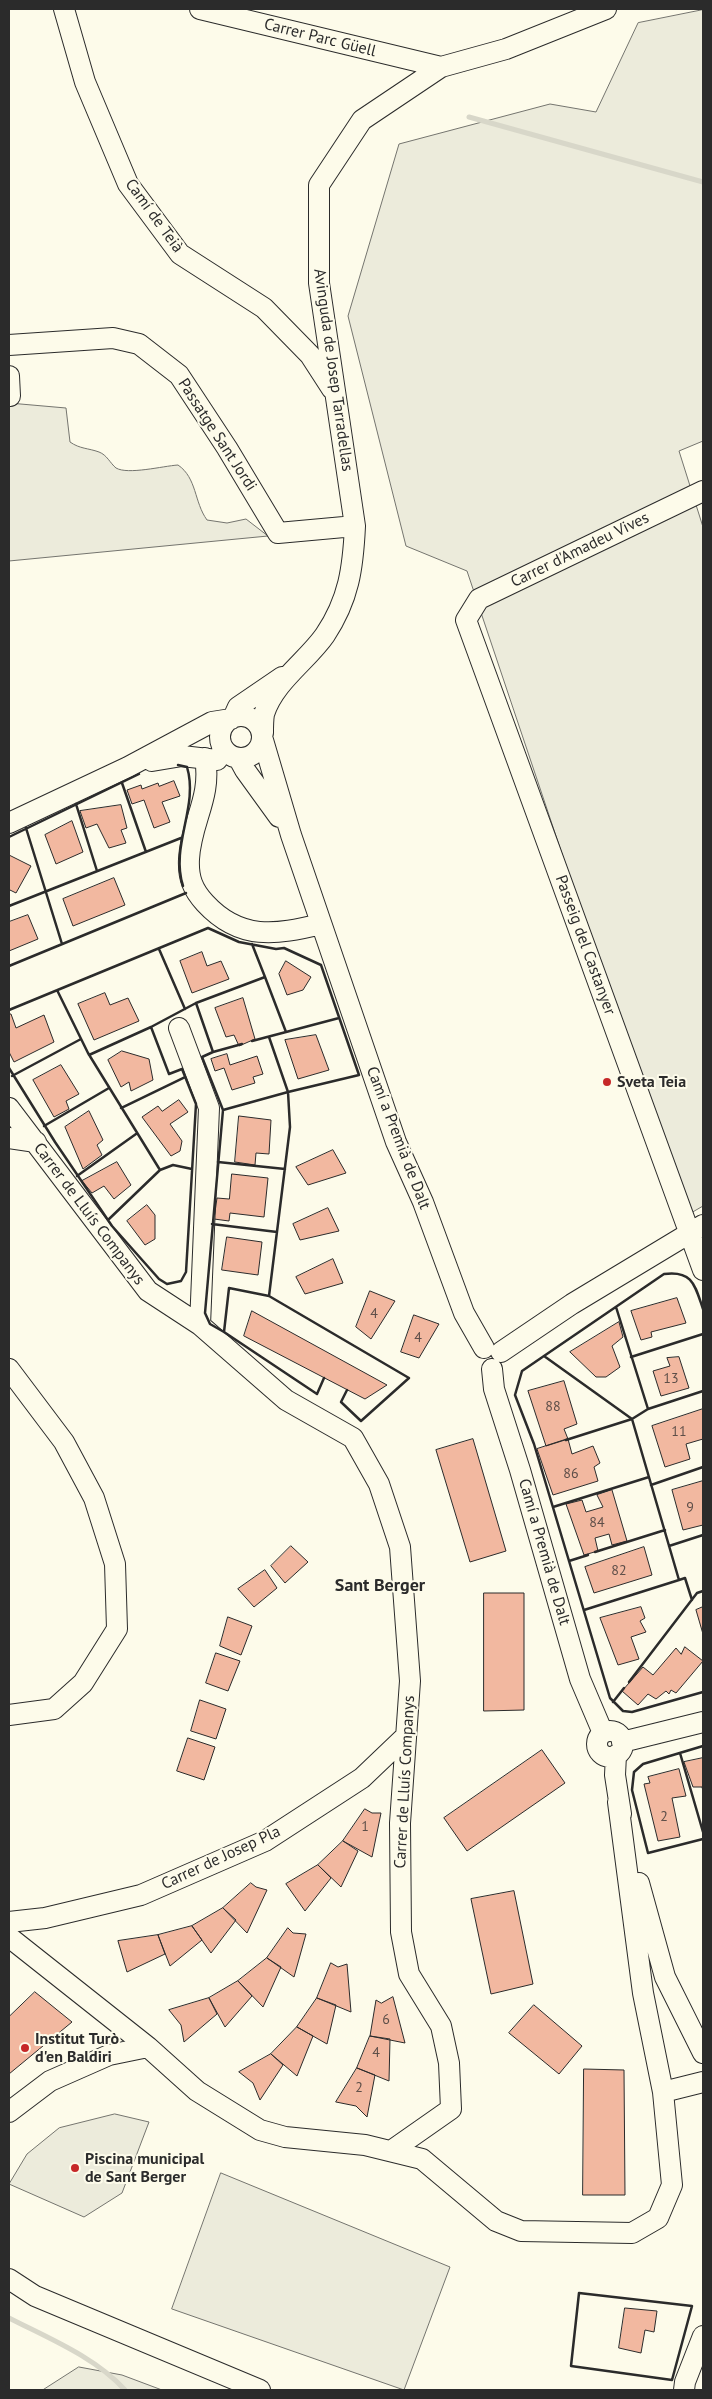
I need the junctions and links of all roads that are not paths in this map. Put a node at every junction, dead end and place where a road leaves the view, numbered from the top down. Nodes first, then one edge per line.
1 (64, 9) edge
2 (200, 9) edge
3 (606, 9) edge
4 (441, 67) junction
5 (9, 345) edge
6 (336, 394) junction
7 (703, 490) edge
8 (354, 519) junction
9 (466, 620) joint
10 (300, 664) junction
11 (232, 718) junction
12 (263, 736) junction
13 (205, 758) junction
14 (238, 759) junction
15 (128, 767) junction
16 (9, 823) edge
17 (291, 835) junction
18 (321, 924) junction
19 (179, 1028) dead end
20 (9, 1108) edge
21 (9, 1138) edge
22 (36, 1142) junction
23 (697, 1229) edge
24 (703, 1270) edge
25 (200, 1325) junction
26 (492, 1356) junction
27 (9, 1369) edge
28 (9, 1715) edge
29 (703, 1722) edge
30 (406, 1736) junction
31 (619, 1749) junction
32 (618, 1802) junction
33 (9, 1922) edge
34 (9, 1938) edge
35 (148, 2047) junction
36 (703, 2053) edge
37 (703, 2082) edge
38 (663, 2092) junction
39 (9, 2112) edge
40 (391, 2152) junction
41 (9, 2279) edge
42 (703, 2336) edge
43 (260, 2390) edge
44 (684, 2390) edge

1 - 6 street, Camí de Teià
2 - 4 street, Carrer Parc Güell
3 - 4 street, Avinguda de Josep Tarradellas
4 - 6 street, Avinguda de Josep Tarradellas
5 - 8 street, Passatge Sant Jordi
6 - 8 street, Avinguda de Josep Tarradellas
7 - 9 street, Carrer d'Amadeu Vives
8 - 10 street, Camí a Premià de Dalt
9 - 23 street, Passeig del Castanyer
10 - 11 street, Camí a Premià de Dalt
10 - 12 street, Camí a Premià de Dalt
11 - 12 street
11 - 14 street
11 - 15 street
12 - 14 street
12 - 17 street, Camí a Premià de Dalt
13 - 14 street
13 - 15 street
13 - 18 street
14 - 17 street, Camí a Premià de Dalt
15 - 16 street
17 - 18 street, Camí a Premià de Dalt
18 - 26 street, Camí a Premià de Dalt
19 - 25 street
20 - 22 street, Carrer de Lluís Companys
21 - 22 street
22 - 25 street, Carrer de Lluís Companys
23 - 24 street, Passeig del Castanyer
23 - 26 street
25 - 30 street, Carrer de Lluís Companys
26 - 31 street, Camí a Premià de Dalt
27 - 28 street
29 - 31 street
30 - 33 street, Carrer de Josep Pla
30 - 40 street, Carrer de Lluís Companys
31 - 32 street
32 - 36 street
32 - 38 street
34 - 35 street
35 - 39 street
35 - 40 street
37 - 38 street
38 - 40 street
41 - 43 street
42 - 44 street

